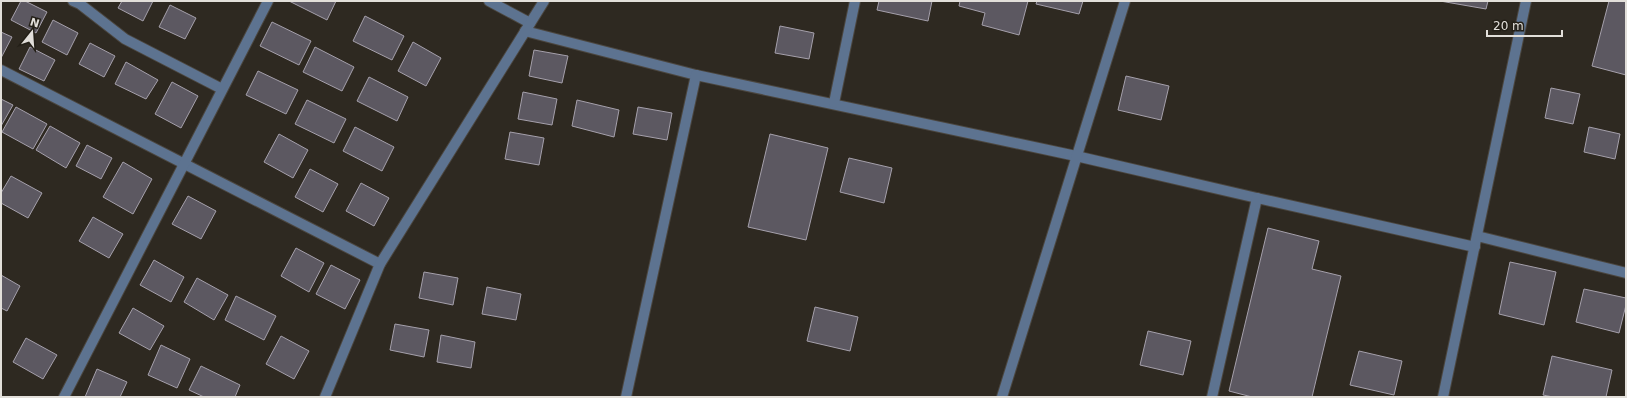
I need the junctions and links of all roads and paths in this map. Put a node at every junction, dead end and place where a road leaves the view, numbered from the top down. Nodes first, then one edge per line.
1 (73, 1) edge
2 (268, 1) edge
3 (489, 1) edge
4 (544, 1) edge
5 (855, 1) edge
6 (1125, 1) edge
7 (1526, 1) edge
8 (528, 27) junction
9 (1, 70) edge
10 (696, 74) junction
11 (222, 89) junction
12 (834, 103) junction
13 (1076, 156) junction
14 (184, 164) junction
15 (1256, 198) junction
16 (1478, 236) junction
17 (1475, 246) junction
18 (380, 264) junction
19 (1626, 273) edge
20 (64, 397) edge
21 (325, 397) edge
22 (626, 397) edge
23 (1002, 397) edge
24 (1212, 397) edge
25 (1443, 397) edge

1 - 11 street
2 - 11 street
3 - 8 street
4 - 8 street
5 - 12 street
6 - 13 street
7 - 16 street
8 - 10 street
8 - 18 street
9 - 14 street
10 - 12 street
10 - 22 street
11 - 14 street
12 - 13 street
13 - 15 street
13 - 23 street
14 - 18 street
14 - 20 street
15 - 17 street
15 - 24 street
16 - 17 street
16 - 19 street
17 - 25 street
18 - 21 street

